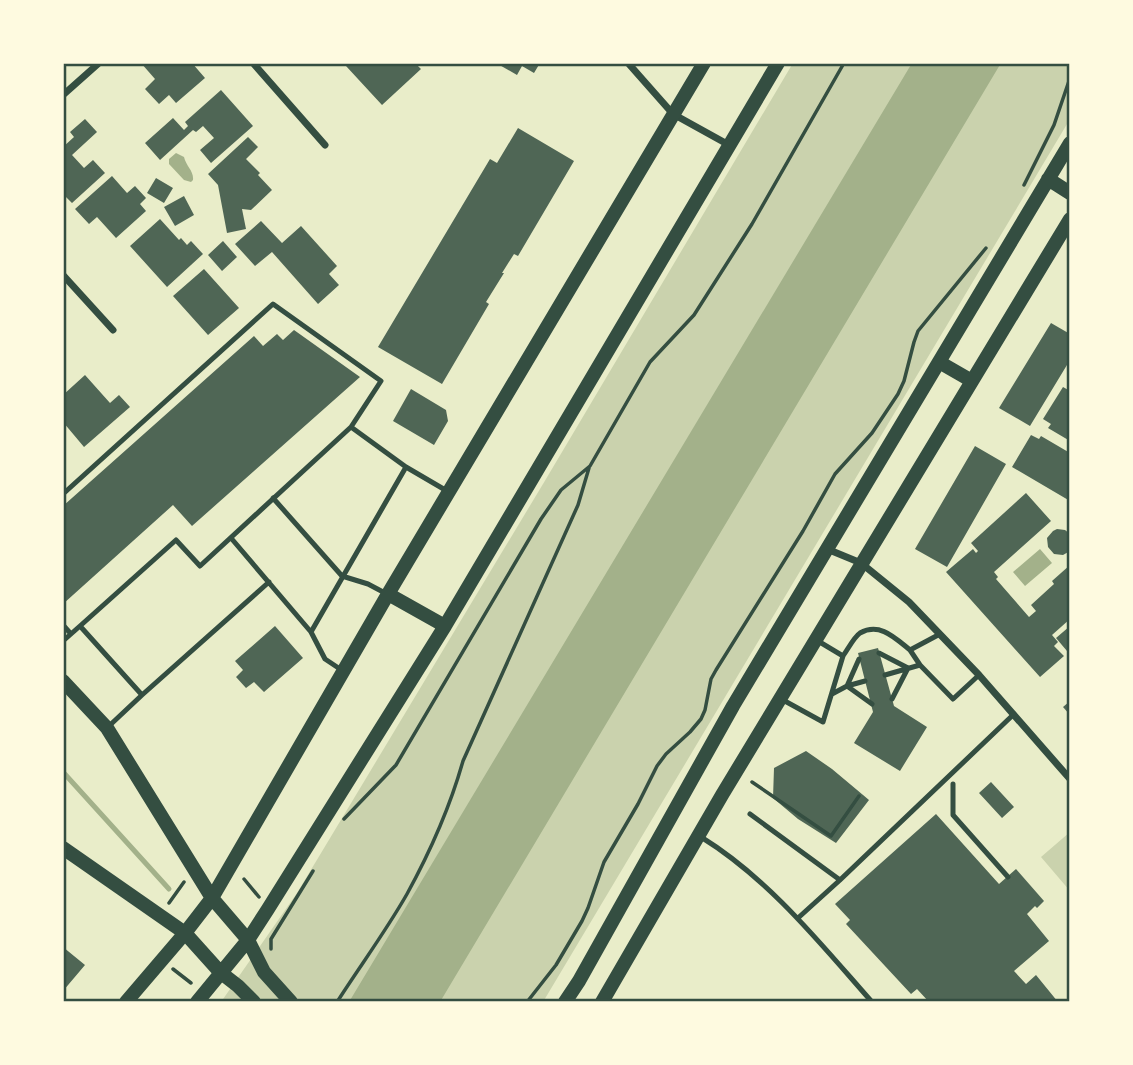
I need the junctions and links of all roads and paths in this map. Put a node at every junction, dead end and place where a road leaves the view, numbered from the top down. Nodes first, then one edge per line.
1 (99, 63) edge
2 (253, 63) edge
3 (628, 63) edge
4 (704, 63) edge
5 (778, 63) edge
6 (844, 63) edge
7 (1070, 78) edge
8 (63, 95) edge
9 (673, 114) junction
10 (1070, 143) edge
11 (325, 145) dead end
12 (729, 145) junction
13 (1048, 179) junction
14 (1021, 190) dead end
15 (1070, 193) edge
16 (1070, 219) edge
17 (990, 242) dead end
18 (63, 275) edge
19 (113, 330) dead end
20 (939, 362) junction
21 (972, 381) junction
22 (351, 427) junction
23 (590, 466) junction
24 (406, 467) junction
25 (449, 492) junction
26 (63, 494) edge
27 (273, 498) junction
28 (231, 538) junction
29 (827, 548) junction
30 (860, 563) junction
31 (342, 576) junction
32 (269, 582) junction
33 (388, 594) junction
34 (63, 625) edge
35 (80, 626) junction
36 (445, 626) junction
37 (311, 632) junction
38 (71, 634) junction
39 (940, 634) junction
40 (815, 639) junction
41 (63, 641) edge
42 (909, 650) junction
43 (879, 653) dead end
44 (843, 656) junction
45 (859, 659) dead end
46 (920, 665) junction
47 (908, 668) junction
48 (343, 671) junction
49 (886, 675) dead end
50 (979, 675) junction
51 (63, 681) edge
52 (865, 681) dead end
53 (848, 686) junction
54 (832, 694) junction
55 (142, 695) junction
56 (780, 698) junction
57 (892, 699) dead end
58 (872, 704) dead end
59 (1014, 714) junction
60 (107, 728) junction
61 (1070, 779) edge
62 (752, 782) dead end
63 (953, 784) dead end
64 (859, 796) dead end
65 (750, 814) dead end
66 (345, 819) dead end
67 (699, 835) junction
68 (63, 848) edge
69 (316, 866) dead end
70 (187, 877) dead end
71 (1008, 877) dead end
72 (244, 879) dead end
73 (840, 880) junction
74 (212, 898) junction
75 (262, 902) dead end
76 (169, 903) dead end
77 (798, 918) junction
78 (185, 933) junction
79 (248, 940) junction
80 (271, 949) dead end
81 (169, 966) dead end
82 (220, 972) junction
83 (191, 983) dead end
84 (250, 998) edge
85 (126, 1002) edge
86 (197, 1002) edge
87 (291, 1002) edge
88 (337, 1002) edge
89 (527, 1002) edge
90 (565, 1002) edge
91 (602, 1002) edge
92 (872, 1002) edge

1 - 8 street
2 - 11 street
3 - 9 street
4 - 9 main road
5 - 12 main road
6 - 23 path
7 - 14 path
9 - 12 street
9 - 25 main road
10 - 13 main road
12 - 36 main road
13 - 15 main road
13 - 20 main road
16 - 21 main road
17 - 89 path
18 - 19 street
20 - 21 main road
20 - 29 main road
21 - 30 main road
22 - 24 lane
22 - 26 lane
22 - 27 lane
23 - 66 path
23 - 88 path
24 - 25 lane
24 - 31 lane
25 - 33 main road
27 - 28 lane
27 - 31 lane
28 - 32 lane
28 - 35 lane
29 - 30 street
29 - 90 main road
30 - 39 street
30 - 40 main road
31 - 33 lane
31 - 37 lane
32 - 37 lane
32 - 55 lane
33 - 36 main road
33 - 48 main road
34 - 38 lane
35 - 38 lane
35 - 55 lane
36 - 79 main road
37 - 48 lane
38 - 41 lane
39 - 42 lane
39 - 50 street
40 - 44 lane
40 - 56 main road
42 - 44 lane
42 - 46 lane
43 - 47 lane
44 - 54 lane
45 - 53 lane
46 - 47 lane
46 - 50 lane
47 - 49 lane
47 - 57 lane
48 - 74 main road
50 - 59 street
51 - 60 main road
52 - 53 lane
53 - 54 lane
53 - 58 lane
54 - 56 lane
55 - 60 lane
56 - 67 main road
59 - 61 street
59 - 73 lane
60 - 74 main road
62 - 64 path
63 - 71 lane
65 - 73 lane
67 - 77 lane
67 - 91 main road
68 - 78 main road
69 - 80 path
70 - 76 path
72 - 75 path
73 - 77 lane
74 - 78 main road
74 - 79 main road
77 - 92 lane
78 - 82 main road
78 - 85 main road
79 - 82 main road
79 - 87 main road
81 - 83 path
82 - 84 main road
82 - 86 main road

